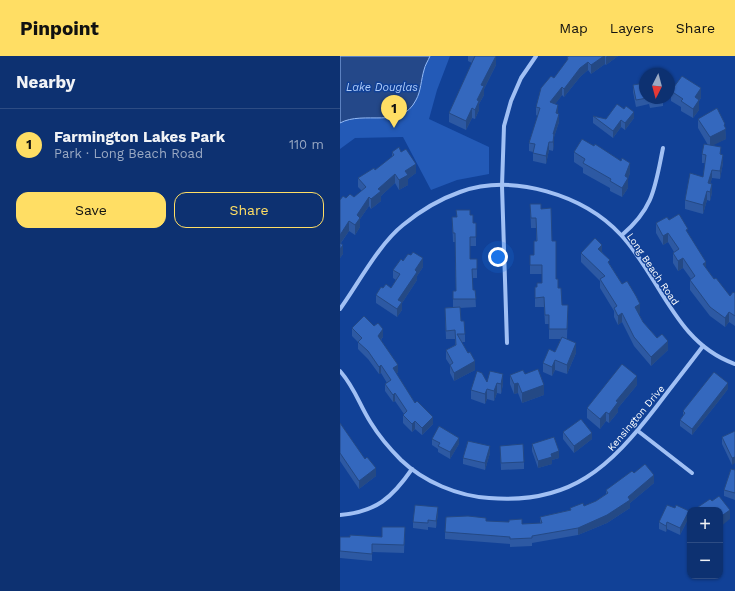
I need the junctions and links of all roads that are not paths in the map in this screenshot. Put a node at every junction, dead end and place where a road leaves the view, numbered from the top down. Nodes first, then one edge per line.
1 (536, 56) edge
2 (663, 148) dead end
3 (502, 186) junction
4 (622, 235) junction
5 (340, 310) edge
6 (507, 343) dead end
7 (703, 346) junction
8 (735, 364) edge
9 (340, 371) edge
10 (638, 431) junction
11 (412, 469) junction
12 (692, 473) dead end
13 (340, 515) edge

1 - 3 street
2 - 4 street
3 - 4 street, Long Beach Road
3 - 5 street, Long Beach Road
3 - 6 street
4 - 7 street, Long Beach Road
7 - 8 street, Long Beach Road
7 - 10 street, Kensington Drive
9 - 11 street, Kensington Drive
10 - 11 street, Kensington Drive
10 - 12 street
11 - 13 street

